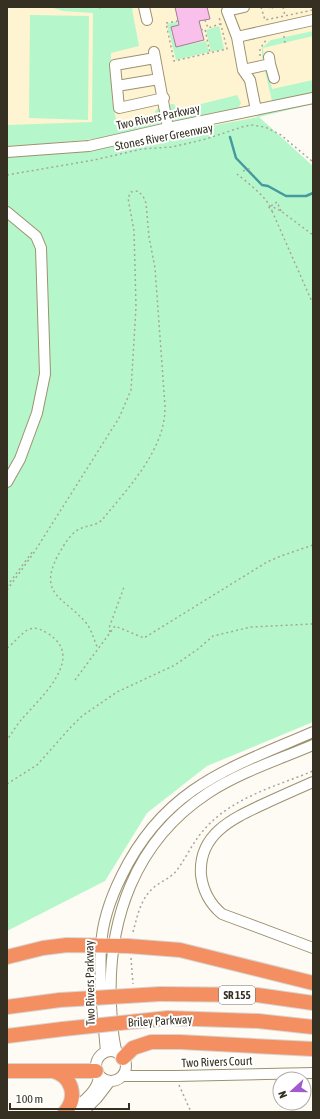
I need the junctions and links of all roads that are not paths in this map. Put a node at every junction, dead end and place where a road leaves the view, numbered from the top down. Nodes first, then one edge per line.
1 (144, 7) edge
2 (244, 7) edge
3 (147, 20) dead end
4 (313, 20) edge
5 (237, 37) junction
6 (243, 70) junction
7 (274, 78) dead end
8 (159, 79) junction
9 (117, 86) junction
10 (164, 98) junction
11 (313, 98) edge
12 (256, 110) junction
13 (168, 128) junction
14 (7, 152) edge
15 (7, 212) edge
16 (7, 482) edge
17 (313, 732) edge
18 (313, 745) edge
19 (313, 782) edge
20 (107, 946) junction
21 (313, 948) edge
22 (7, 957) edge
23 (313, 983) edge
24 (313, 1003) edge
25 (7, 1007) edge
26 (313, 1028) edge
27 (7, 1036) edge
28 (313, 1049) edge
29 (106, 1052) junction
30 (122, 1059) junction
31 (7, 1071) edge
32 (52, 1071) junction
33 (97, 1073) junction
34 (313, 1073) edge
35 (152, 1075) junction
36 (122, 1076) junction
37 (110, 1081) junction
38 (66, 1112) edge
39 (83, 1112) edge

1 - 3 street
2 - 5 street
4 - 5 street
5 - 6 street
6 - 7 street
6 - 12 street
8 - 9 street
8 - 9 street
8 - 10 street
9 - 10 street
10 - 13 street
11 - 12 street, Two Rivers Parkway
12 - 13 street, Two Rivers Parkway
13 - 14 street, Two Rivers Parkway
15 - 16 street
17 - 20 street, Two Rivers Parkway
18 - 20 street, Two Rivers Parkway
19 - 21 street
20 - 22 highway
20 - 23 highway
20 - 29 street, Two Rivers Parkway
20 - 30 street, Two Rivers Parkway
24 - 25 highway, Briley Parkway / SR 155, bridge
26 - 27 highway, Briley Parkway / SR 155, bridge
28 - 30 highway
29 - 30 street
29 - 33 street
30 - 35 street
30 - 36 street
31 - 32 highway
32 - 33 highway
32 - 38 highway
33 - 37 street
33 - 38 street
34 - 35 street, Two Rivers Court
35 - 36 street, Two Rivers Court
36 - 37 street
37 - 39 street

